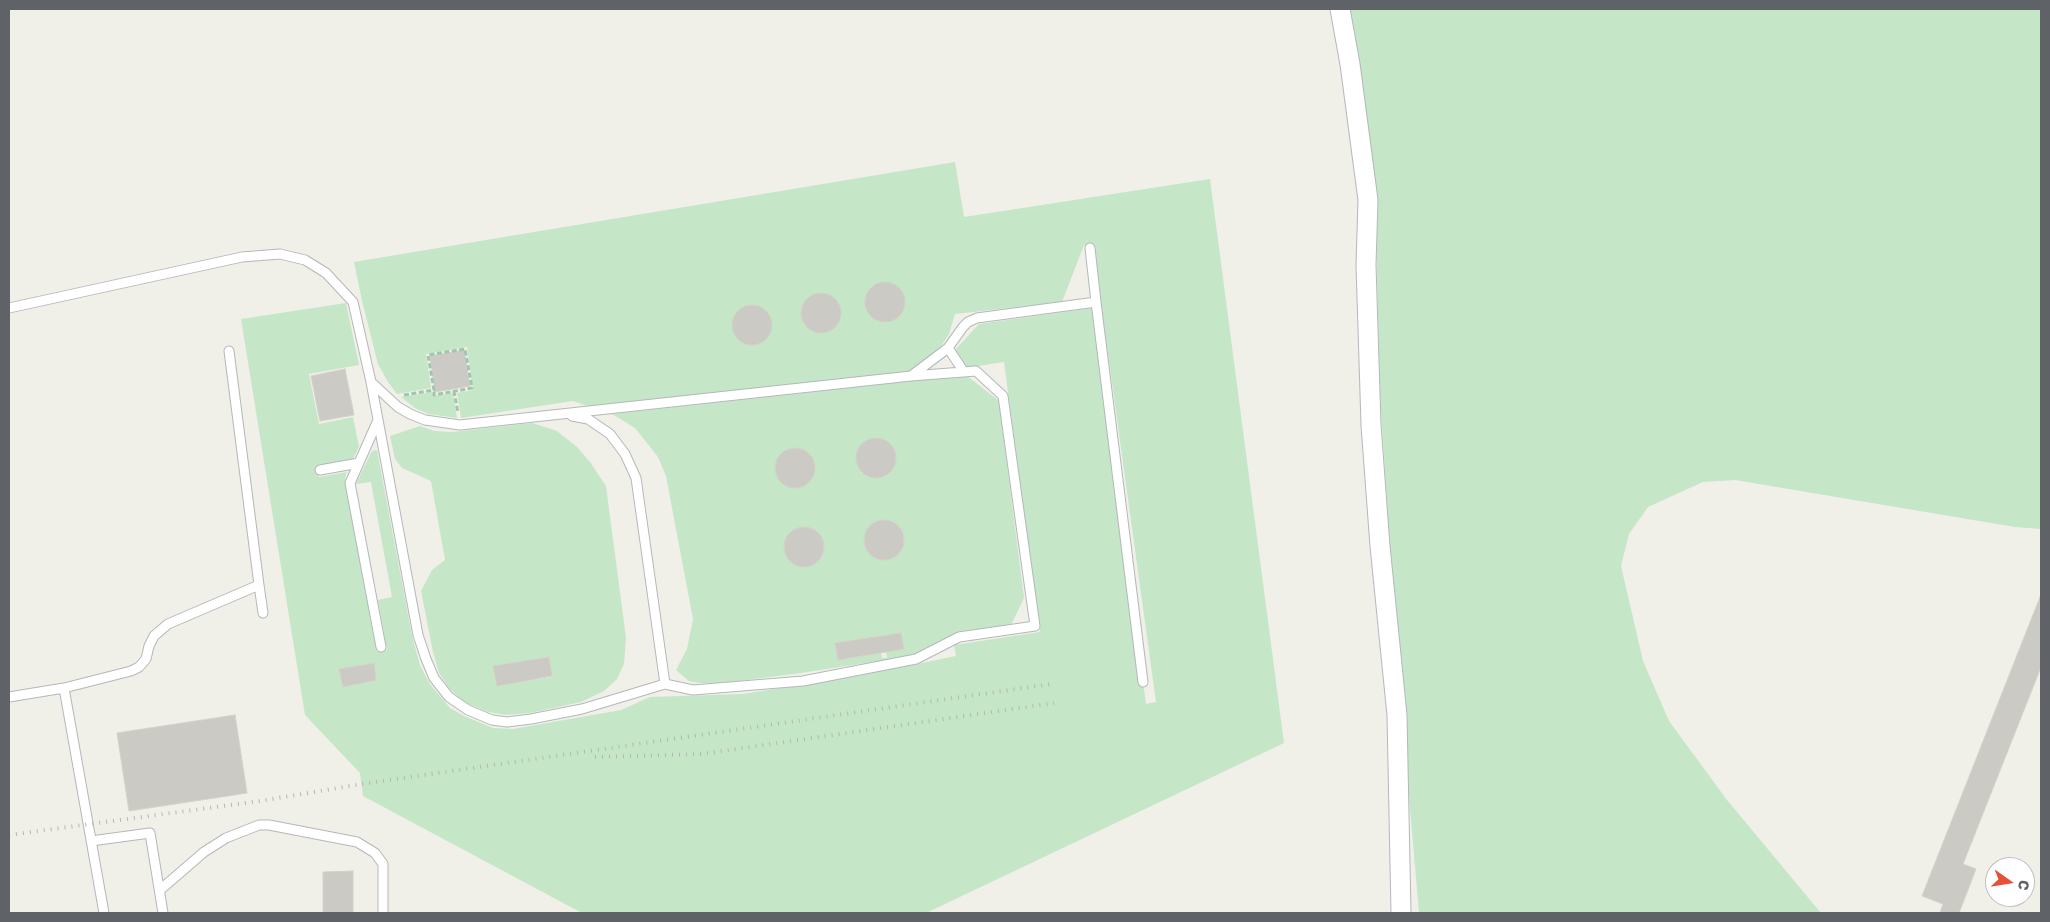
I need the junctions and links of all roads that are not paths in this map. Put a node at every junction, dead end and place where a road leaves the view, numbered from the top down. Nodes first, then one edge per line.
1 (1340, 9) edge
2 (1090, 248) dead end
3 (1096, 302) junction
4 (9, 308) edge
5 (948, 348) junction
6 (229, 351) dead end
7 (964, 372) junction
8 (911, 376) junction
9 (371, 382) junction
10 (564, 414) junction
11 (378, 420) junction
12 (359, 463) junction
13 (320, 470) dead end
14 (259, 586) junction
15 (263, 613) dead end
16 (381, 647) dead end
17 (1143, 682) dead end
18 (665, 684) junction
19 (64, 688) junction
20 (9, 698) edge
21 (92, 842) junction
22 (160, 890) junction
23 (104, 913) edge
24 (163, 913) edge
25 (383, 913) edge
26 (1401, 913) edge

1 - 26 street
2 - 3 lane
3 - 5 lane
3 - 17 lane
4 - 9 lane
5 - 7 lane
5 - 8 lane
6 - 14 lane
7 - 8 lane
7 - 18 lane
8 - 10 lane
9 - 10 lane
9 - 11 lane
10 - 18 lane
11 - 12 lane
11 - 18 lane
12 - 13 lane
12 - 16 lane
14 - 15 lane
14 - 19 lane
19 - 20 lane
19 - 21 lane
21 - 22 lane
21 - 23 lane
22 - 24 lane
22 - 25 lane

